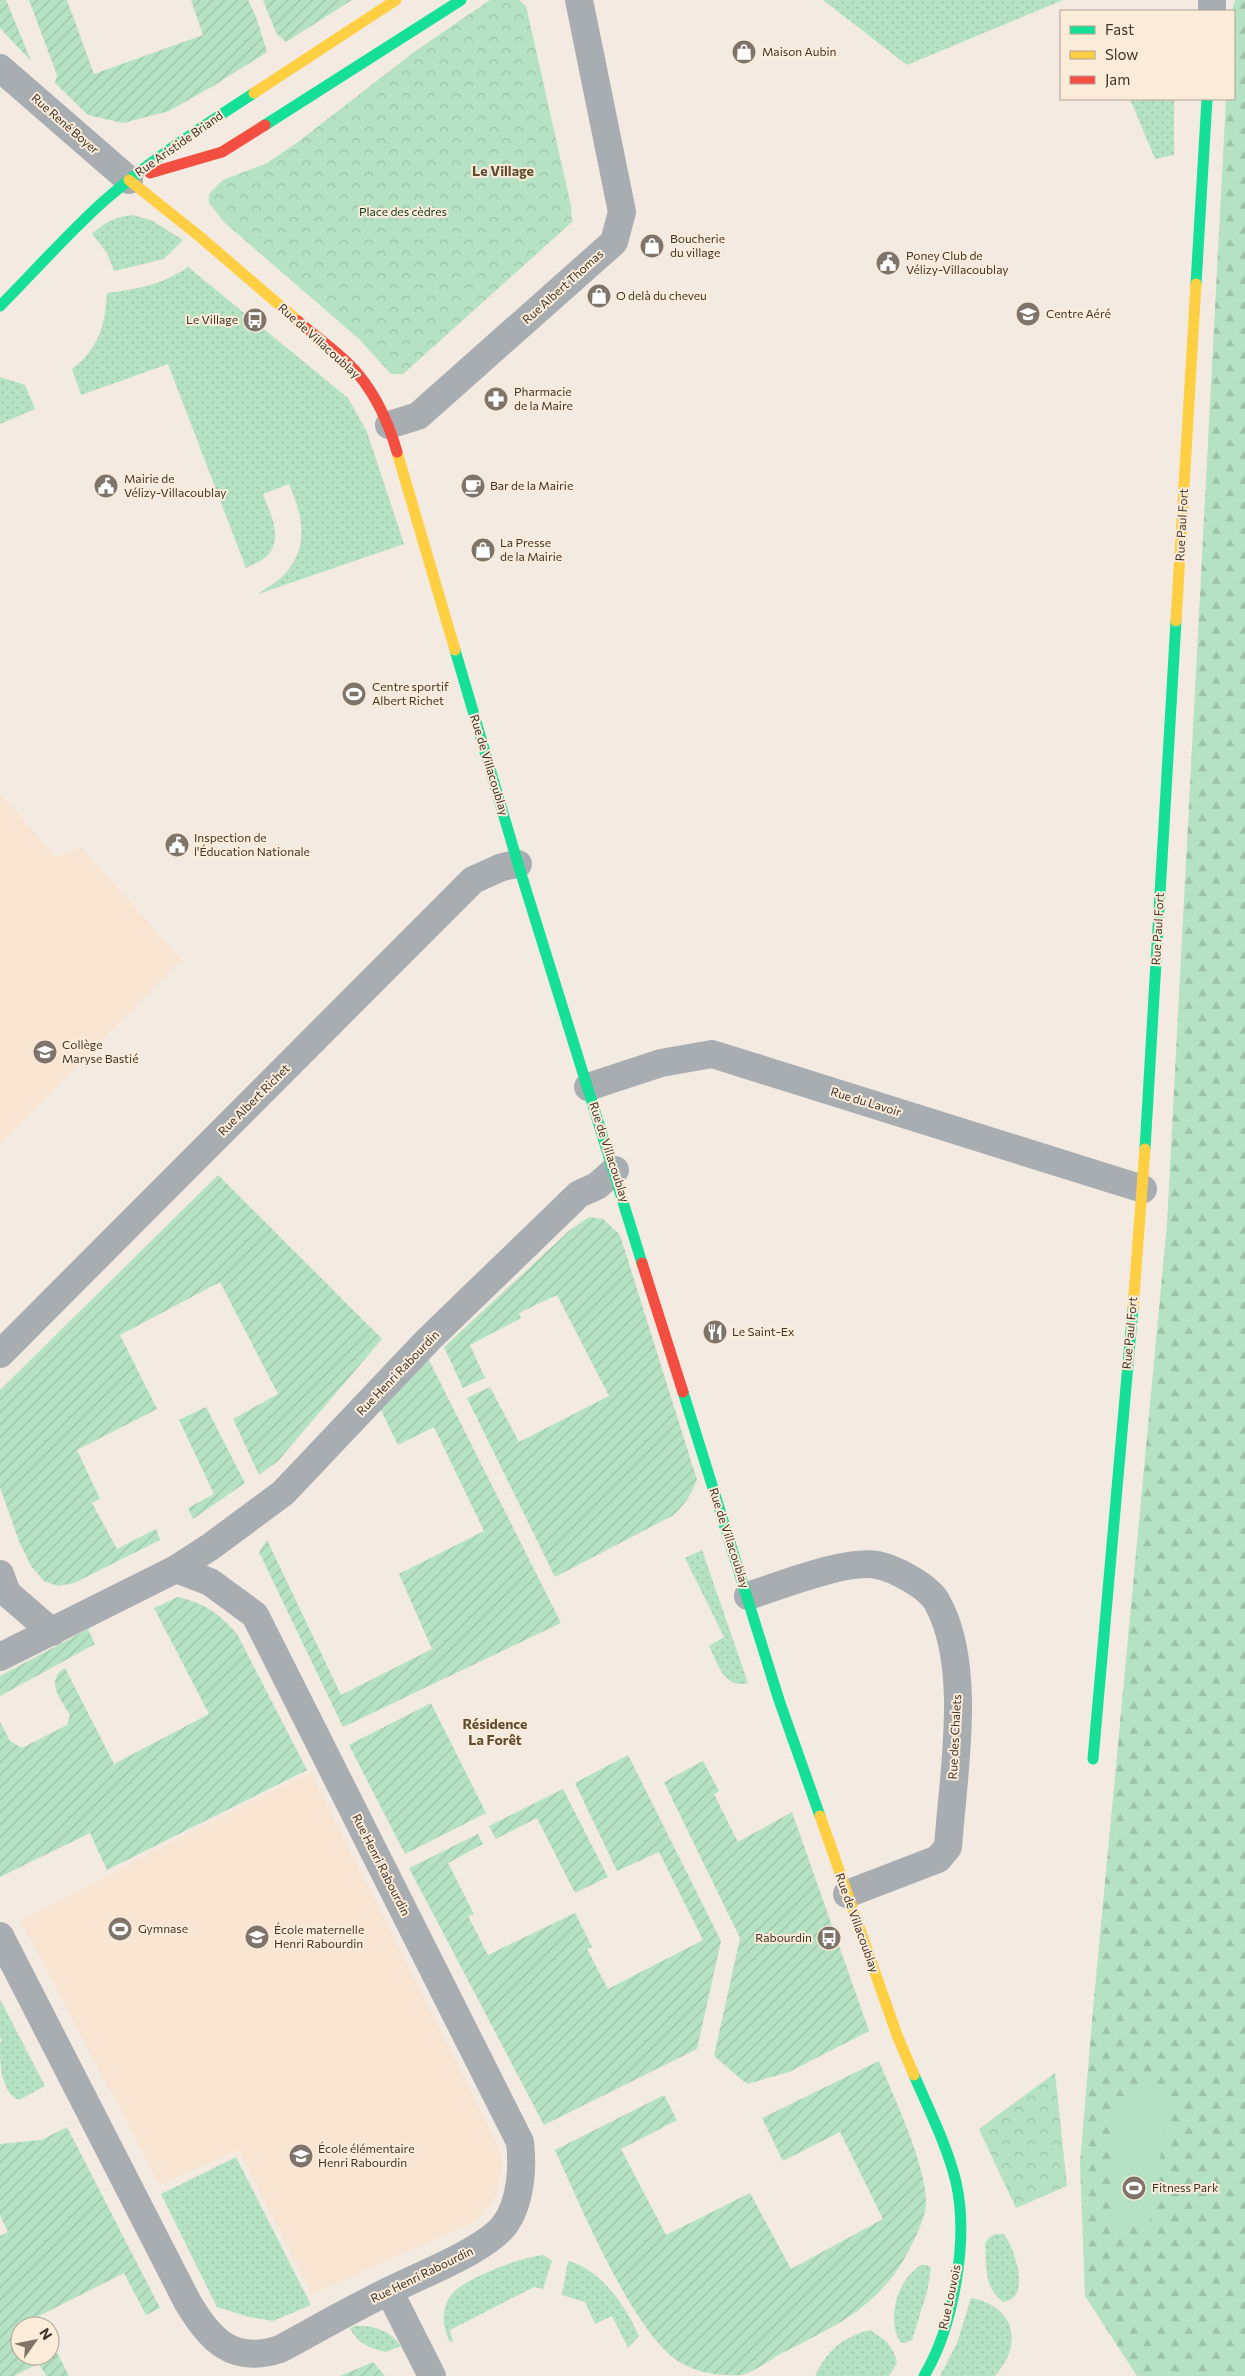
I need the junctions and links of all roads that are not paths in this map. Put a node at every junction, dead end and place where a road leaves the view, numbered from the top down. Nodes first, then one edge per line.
1 (396, 0) edge
2 (461, 0) edge
3 (579, 0) edge
4 (0, 68) edge
5 (1207, 100) edge
6 (130, 180) junction
7 (0, 306) edge
8 (389, 425) junction
9 (518, 864) junction
10 (588, 1086) junction
11 (614, 1170) junction
12 (1143, 1189) junction
13 (0, 1354) edge
14 (176, 1568) junction
15 (0, 1574) edge
16 (748, 1596) junction
17 (52, 1632) junction
18 (0, 1657) edge
19 (1093, 1759) dead end
20 (846, 1894) junction
21 (0, 1936) edge
22 (960, 2213) joint
23 (389, 2290) junction
24 (432, 2376) edge
25 (924, 2376) edge

1 - 6 street, Rue Aristide Briand
2 - 6 street, Rue Aristide Briand
3 - 8 street, Rue Albert Thomas
4 - 6 street, Rue René Boyer
5 - 12 street, Rue Paul Fort
6 - 7 street
6 - 8 street, Rue de Villacoublay
8 - 9 street, Rue de Villacoublay
9 - 10 street, Rue de Villacoublay
9 - 13 street, Rue Albert Richet
10 - 11 street, Rue de Villacoublay
10 - 12 street, Rue du Lavoir
11 - 14 street, Rue Henri Rabourdin
11 - 16 street, Rue de Villacoublay
12 - 19 street, Rue Paul Fort
14 - 17 street, Rue Henri Rabourdin
14 - 23 street, Rue Henri Rabourdin
15 - 17 street
16 - 20 street, Rue de Villacoublay
16 - 20 street, Rue des Chalets
17 - 18 street, Rue Henri Rabourdin
20 - 22 street, Rue de Villacoublay
21 - 23 street, Rue Henri Rabourdin
22 - 25 street, Rue Louvois
23 - 24 street

